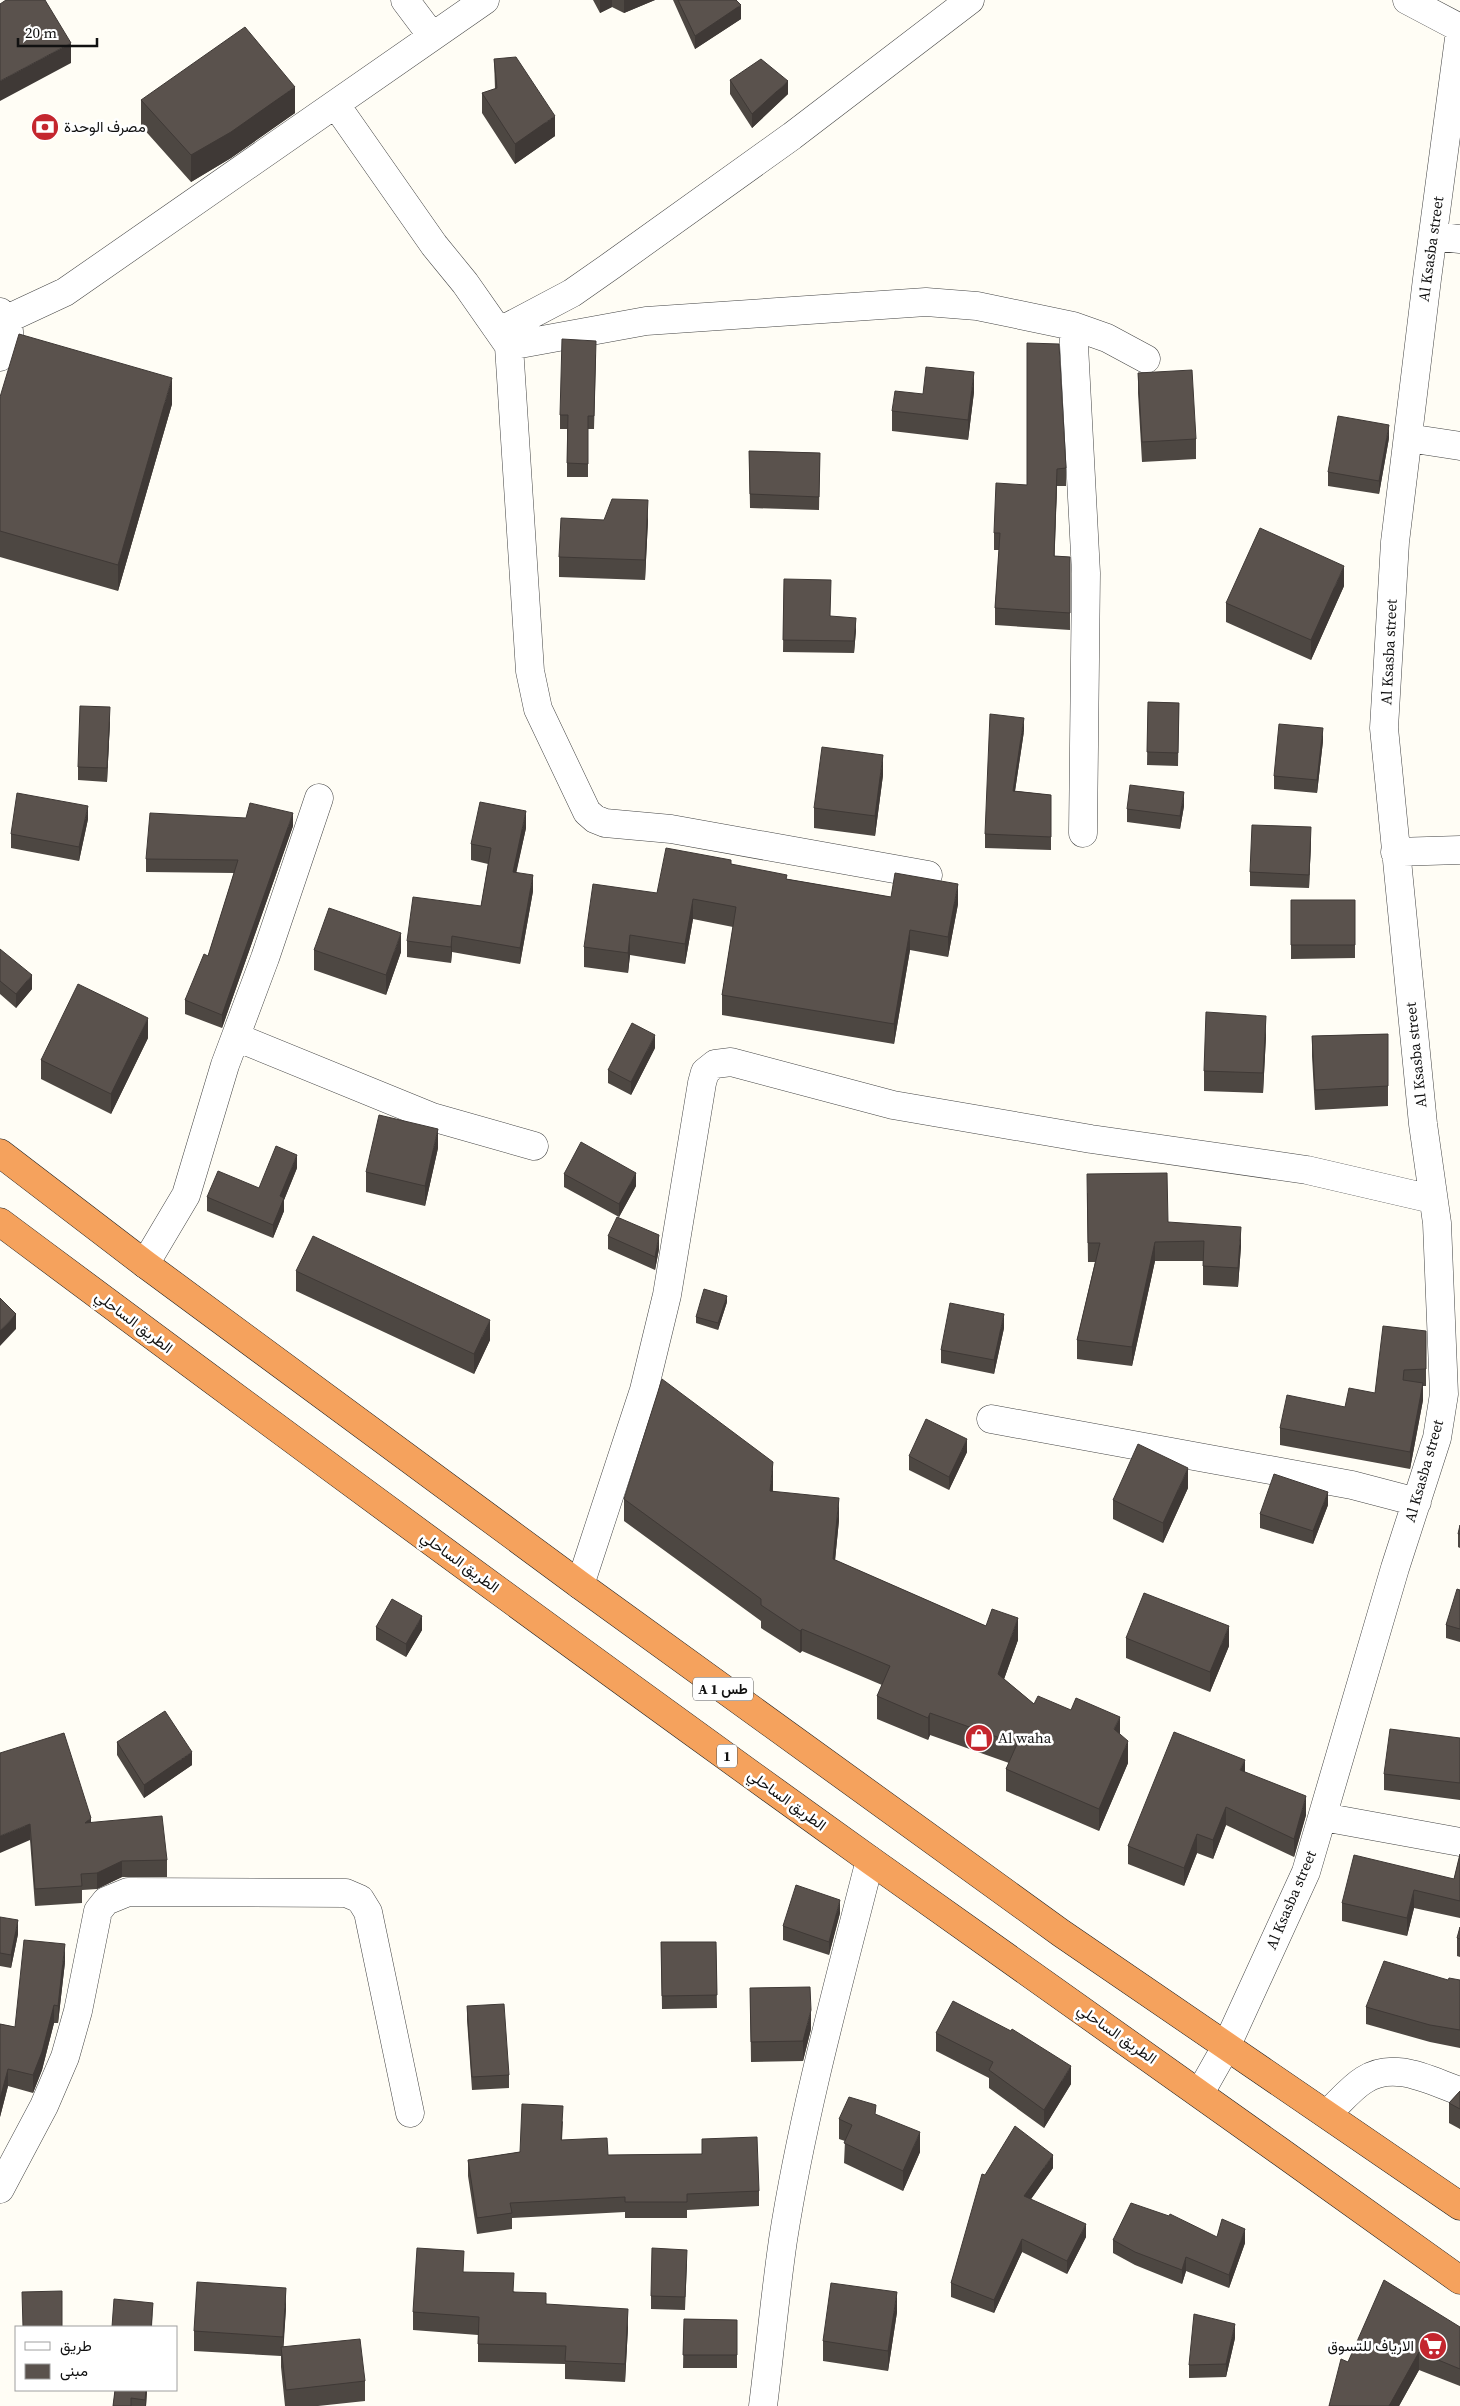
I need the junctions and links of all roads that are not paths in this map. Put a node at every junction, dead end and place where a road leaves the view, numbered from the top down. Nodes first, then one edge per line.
1 (405, 0) edge
2 (485, 0) edge
3 (970, 0) edge
4 (1407, 0) edge
5 (1460, 30) edge
6 (432, 36) junction
7 (336, 105) junction
8 (1433, 236) junction
9 (1460, 239) edge
10 (3, 316) edge
11 (1073, 326) junction
12 (504, 339) junction
13 (0, 357) edge
14 (1146, 359) dead end
15 (1408, 438) junction
16 (1460, 446) edge
17 (319, 798) dead end
18 (1083, 833) dead end
19 (1460, 850) edge
20 (1395, 852) junction
21 (928, 875) dead end
22 (236, 1037) junction
23 (534, 1146) dead end
24 (0, 1153) edge
25 (1432, 1199) junction
26 (0, 1222) edge
27 (145, 1264) junction
28 (1452, 1395) edge
29 (991, 1419) dead end
30 (1417, 1502) junction
31 (580, 1585) junction
32 (1323, 1817) junction
33 (1460, 1842) edge
34 (870, 1860) junction
35 (1226, 2047) junction
36 (1460, 2092) edge
37 (1200, 2093) junction
38 (410, 2113) dead end
39 (1327, 2114) junction
40 (0, 2189) edge
41 (1460, 2206) edge
42 (1460, 2280) edge
43 (763, 2406) edge

1 - 6 street
2 - 6 street
3 - 12 street
4 - 5 street
5 - 8 street, Al Ksasba street
6 - 7 street
7 - 10 street
7 - 12 street
8 - 9 street
8 - 15 street, Al Ksasba street
10 - 13 street
11 - 12 street
11 - 14 street
11 - 18 street
12 - 21 street
15 - 16 street
15 - 20 street, Al Ksasba street
17 - 22 street
19 - 20 street
20 - 25 street, Al Ksasba street
22 - 23 street
22 - 27 street
24 - 27 highway, A 1 طس
25 - 28 street, Al Ksasba street
25 - 31 street
26 - 34 highway, الطريق الساحلي / 1
27 - 31 highway, A 1 طس
28 - 30 street, Al Ksasba street
29 - 30 street
30 - 32 street, Al Ksasba street
31 - 35 highway, A 1 طس
32 - 33 street
32 - 35 street, Al Ksasba street
34 - 37 highway, الطريق الساحلي / 1
34 - 43 street
35 - 37 street, Al Ksasba street
35 - 39 highway, A 1 طس
36 - 39 street
37 - 42 highway, الطريق الساحلي / 1
38 - 40 street
39 - 41 highway, A 1 طس

